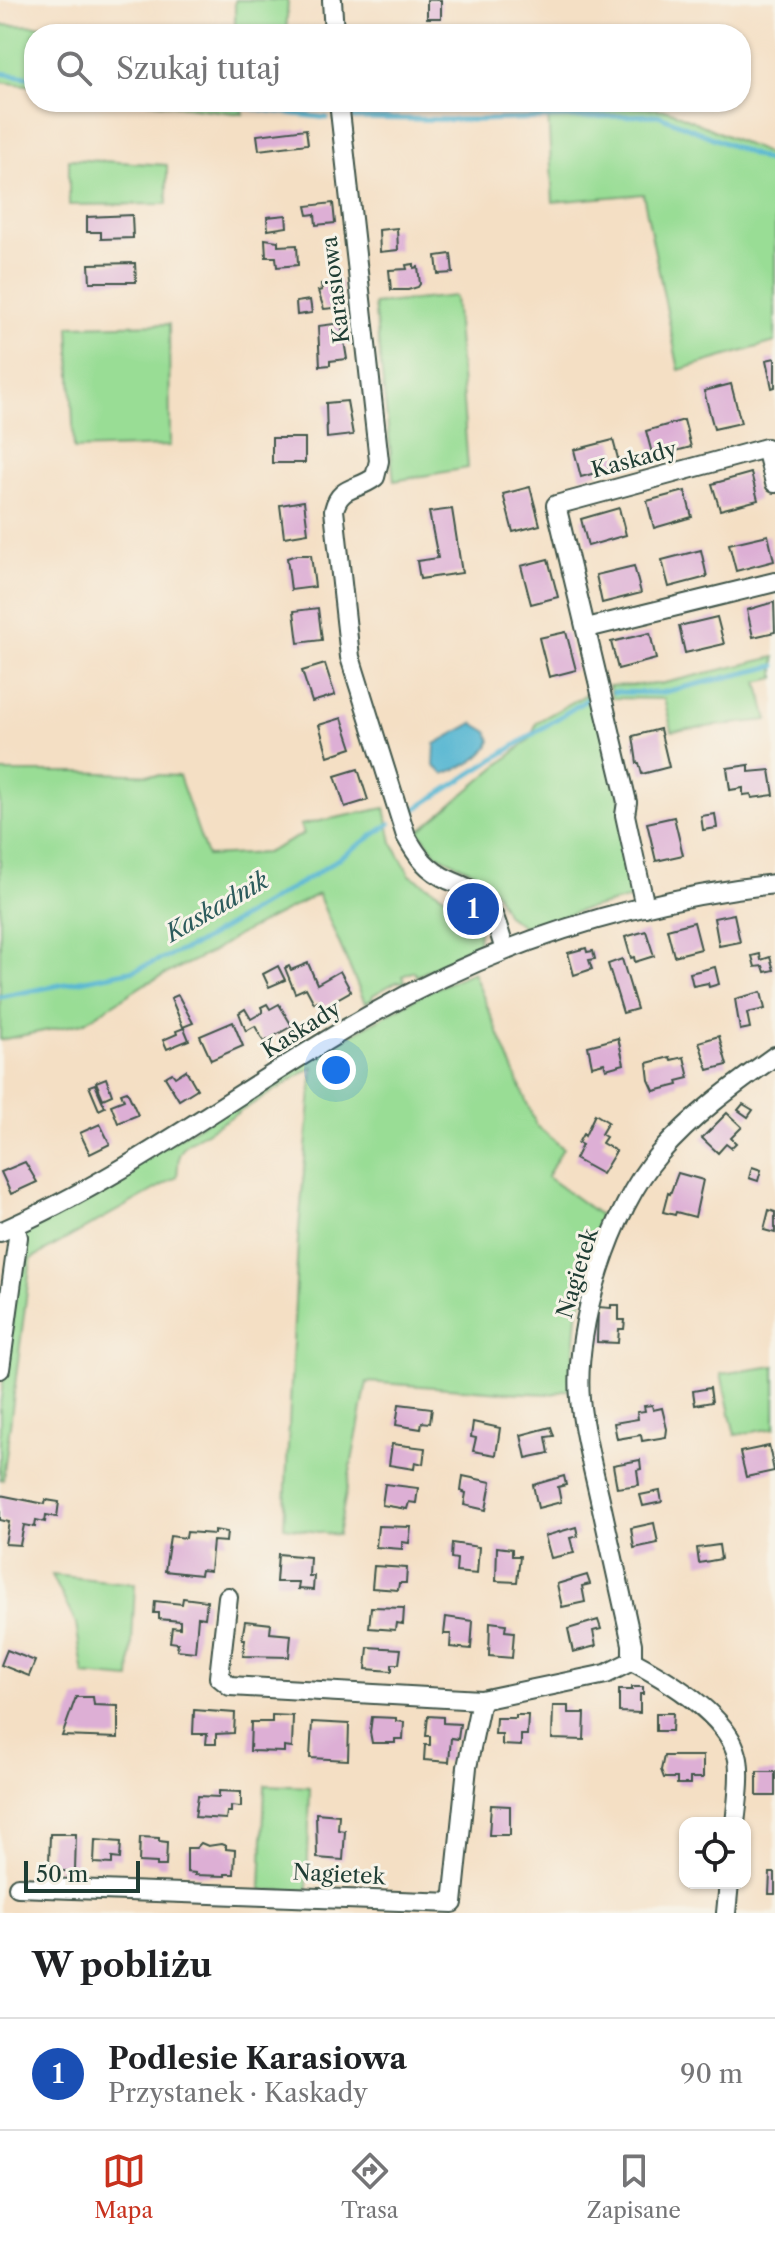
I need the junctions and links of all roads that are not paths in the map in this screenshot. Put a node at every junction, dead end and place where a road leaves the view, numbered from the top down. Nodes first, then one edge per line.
1 (332, 0) edge
2 (333, 24) edge
3 (340, 112) edge
4 (775, 483) edge
5 (775, 582) edge
6 (587, 628) junction
7 (775, 884) edge
8 (645, 907) junction
9 (505, 950) junction
10 (775, 1056) edge
11 (8, 1229) edge
12 (0, 1369) edge
13 (228, 1597) dead end
14 (632, 1661) junction
15 (481, 1700) junction
16 (735, 1817) edge
17 (18, 1887) dead end
18 (728, 1889) edge
19 (726, 1913) edge

1 - 2 street
3 - 9 street, Karasiowa
4 - 6 street, Kaskady
5 - 6 street
6 - 8 street, Kaskady
7 - 8 street, Kaskady
8 - 9 street, Kaskady
9 - 11 street, Kaskady
10 - 14 street, Nagietek
11 - 12 street
13 - 15 street
14 - 15 street
14 - 16 street
15 - 17 street, Nagietek
18 - 19 street

